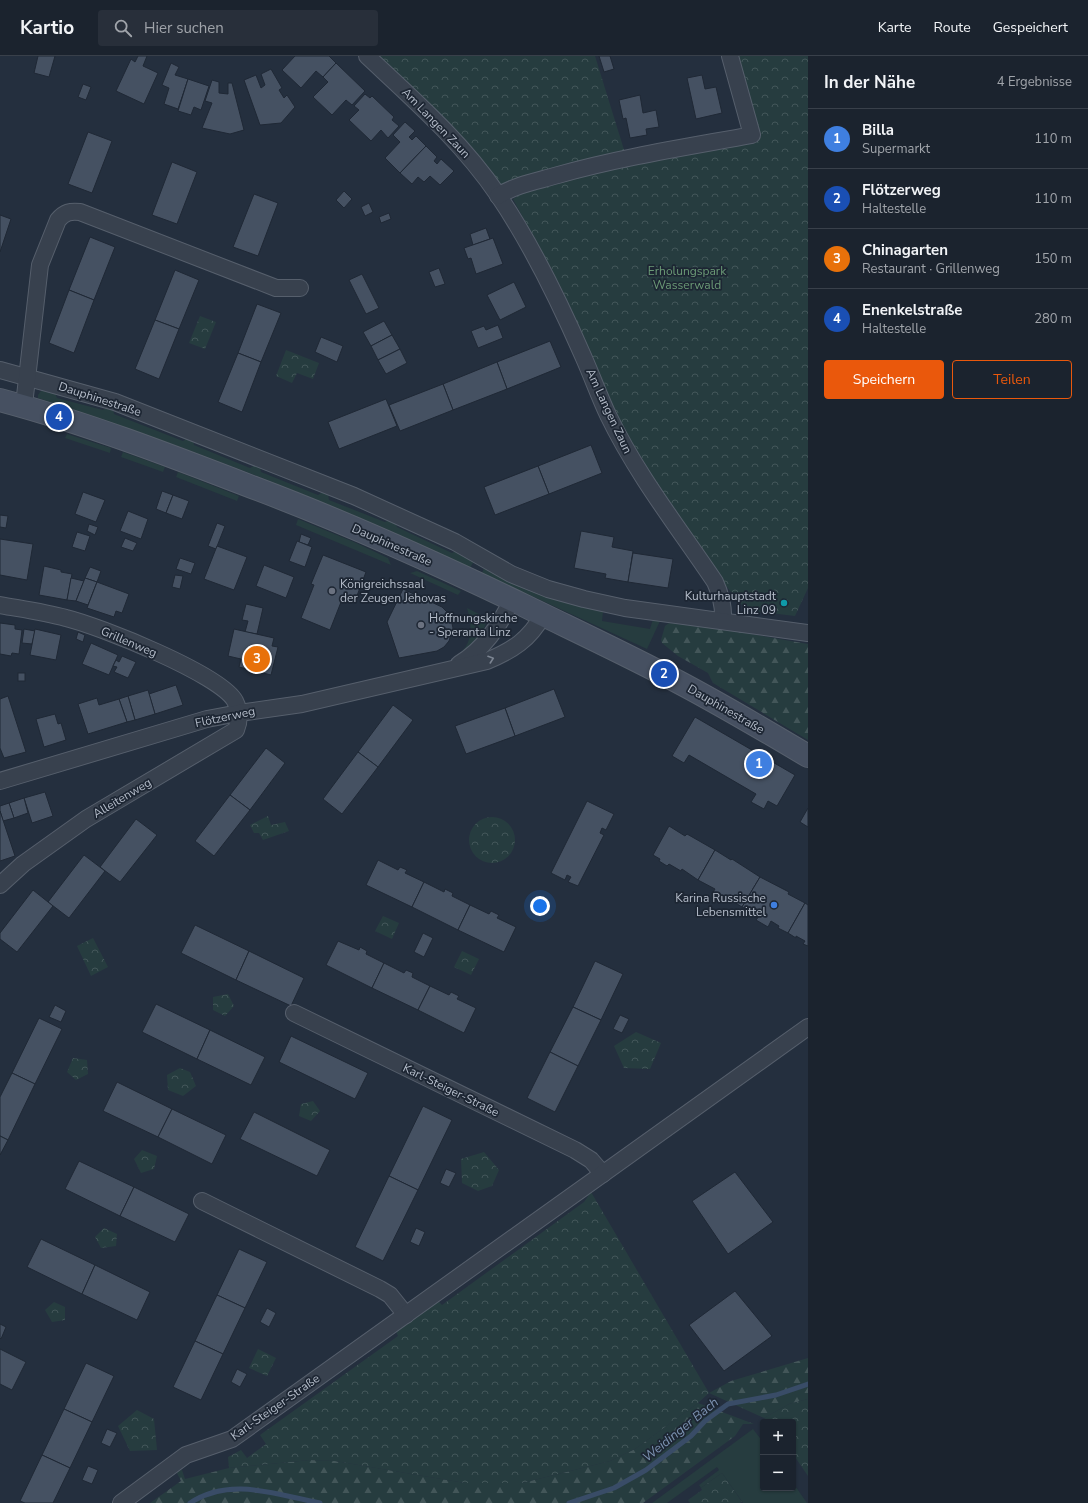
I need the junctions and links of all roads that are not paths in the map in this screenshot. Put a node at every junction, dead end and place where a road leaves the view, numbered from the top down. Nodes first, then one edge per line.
1 (367, 56) edge
2 (730, 56) edge
3 (503, 193) junction
4 (300, 288) dead end
5 (0, 370) edge
6 (27, 376) junction
7 (0, 400) edge
8 (22, 406) junction
9 (512, 600) junction
10 (0, 605) edge
11 (543, 615) junction
12 (723, 621) junction
13 (808, 633) edge
14 (453, 668) junction
15 (239, 713) junction
16 (808, 756) edge
17 (0, 781) edge
18 (0, 885) edge
19 (294, 1013) dead end
20 (808, 1027) edge
21 (603, 1174) junction
22 (202, 1201) dead end
23 (406, 1315) junction
24 (121, 1503) edge

1 - 3 street, Am Langen Zaun
2 - 3 street
3 - 12 street, Am Langen Zaun
4 - 6 street
5 - 6 street, Dauphinestraße
6 - 8 street
6 - 12 street, Dauphinestraße
7 - 8 main road, Dauphinestraße
8 - 9 main road, Dauphinestraße
9 - 11 main road, Dauphinestraße
9 - 14 street, Flötzerweg
10 - 15 street, Grillenweg
14 -> 11 street, Flötzerweg
11 - 16 main road, Dauphinestraße
12 - 13 street, Dauphinestraße
14 - 15 street, Flötzerweg
15 - 17 street, Flötzerweg
15 - 18 street, Alleitenweg
19 - 21 street, Karl-Steiger-Straße
20 - 21 street, Karl-Steiger-Straße
21 - 23 street, Karl-Steiger-Straße
22 - 23 street
23 - 24 street, Karl-Steiger-Straße

